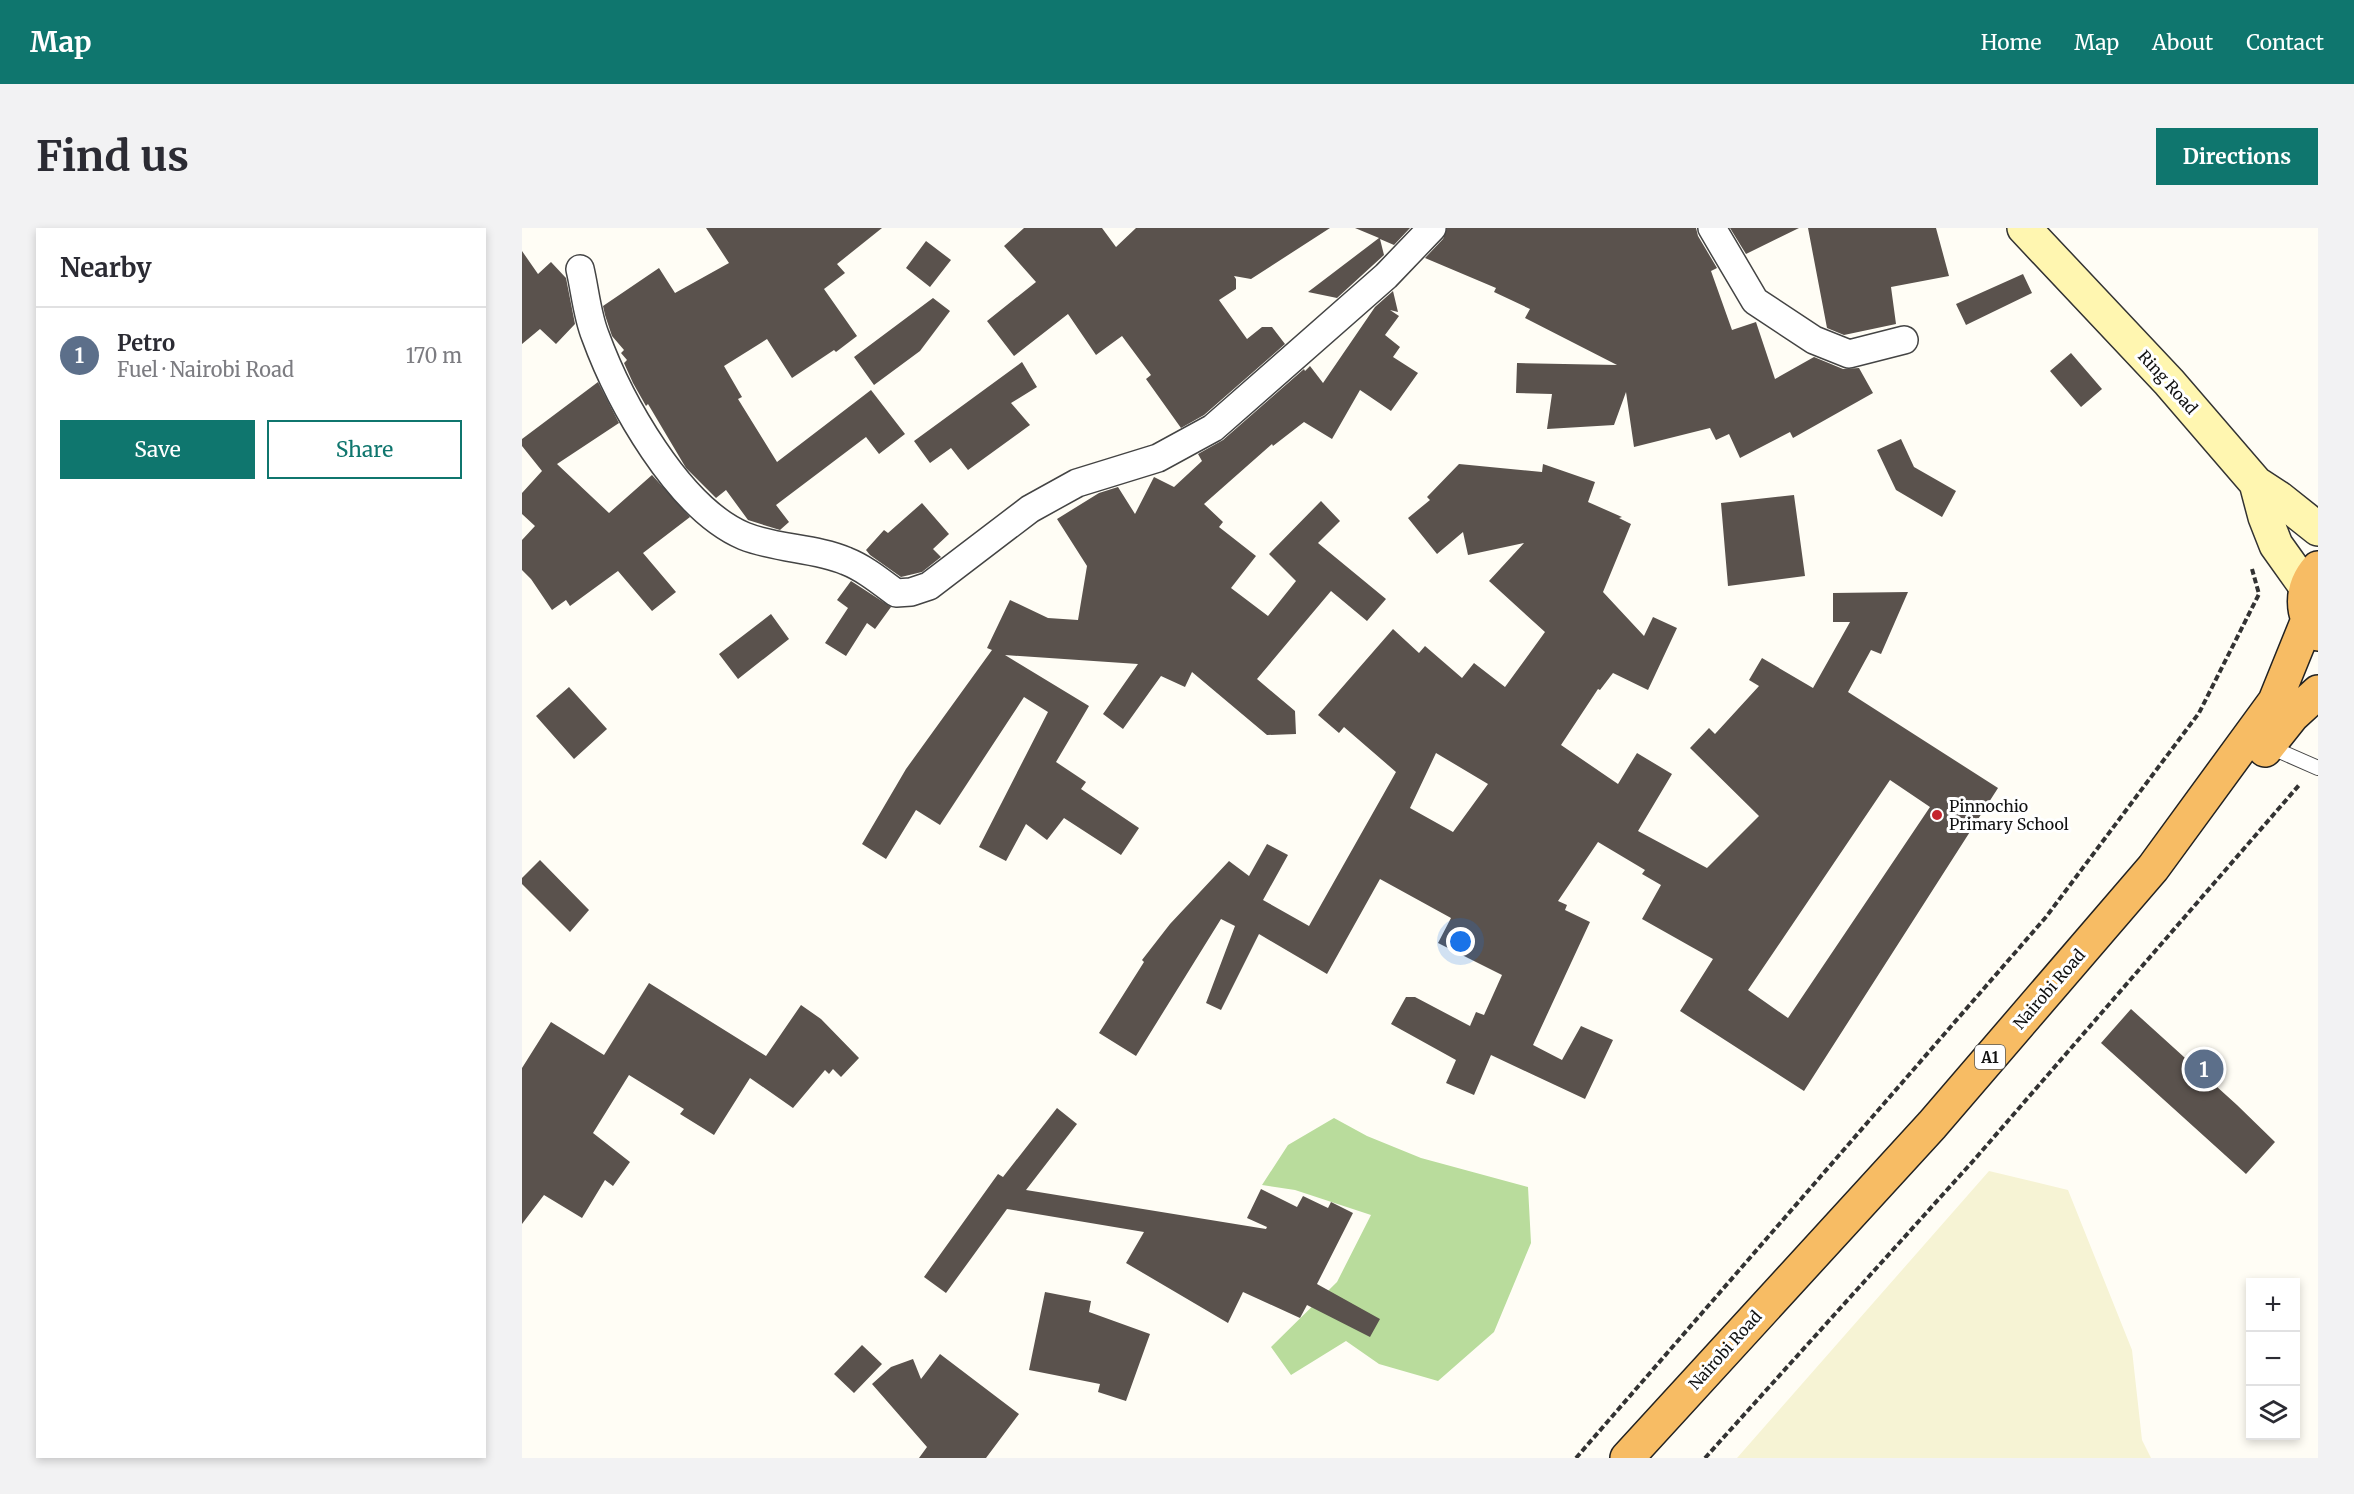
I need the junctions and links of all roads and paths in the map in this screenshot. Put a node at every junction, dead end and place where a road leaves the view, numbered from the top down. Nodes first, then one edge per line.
1 (1432, 228) edge
2 (1712, 228) edge
3 (2024, 228) edge
4 (580, 269) dead end
5 (1904, 340) dead end
6 (2256, 483) junction
7 (2318, 529) edge
8 (2312, 578) edge
9 (2259, 594) dead end
10 (2313, 628) edge
11 (2306, 709) edge
12 (2268, 746) junction
13 (2316, 767) edge
14 (1576, 1458) edge
15 (1627, 1458) edge
16 (1648, 1458) edge
17 (1705, 1458) edge

1 - 4 street
2 - 5 street
3 - 6 main road, Ring Road
6 - 7 main road, Ring Road
6 - 8 main road
8 - 10 highway
9 - 14 path
10 - 15 highway, Nairobi Road / A1
11 - 12 highway, Nairobi Road / A1
12 - 13 lane
12 - 16 highway, Nairobi Road / A1
13 - 17 path

